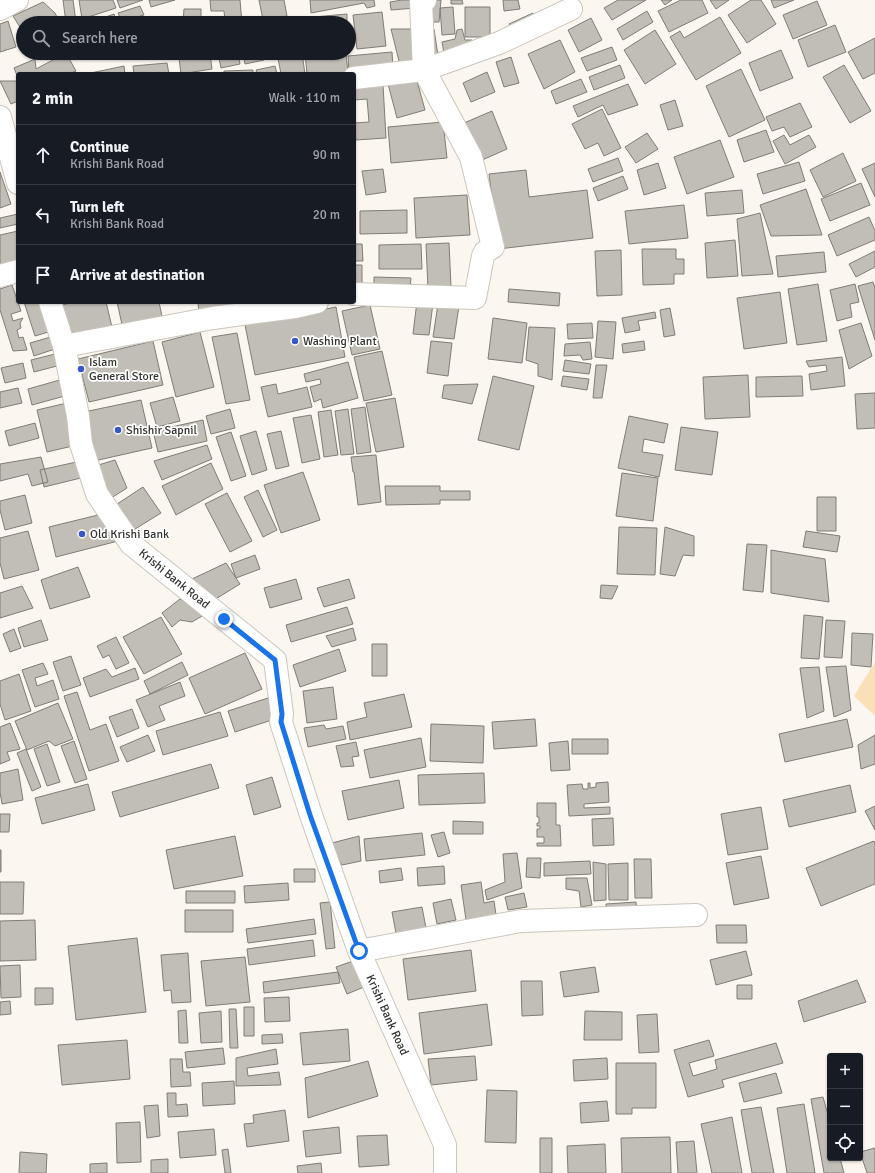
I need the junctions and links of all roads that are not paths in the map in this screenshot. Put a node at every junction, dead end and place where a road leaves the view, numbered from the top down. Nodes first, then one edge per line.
1 (17, 0) edge
2 (425, 0) edge
3 (0, 9) edge
4 (571, 9) dead end
5 (424, 70) junction
6 (356, 78) edge
7 (8, 129) edge
8 (16, 172) edge
9 (16, 272) edge
10 (0, 276) edge
11 (356, 294) edge
12 (51, 304) edge
13 (308, 304) edge
14 (64, 346) junction
15 (696, 915) dead end
16 (359, 951) junction
17 (445, 1173) edge

1 - 3 street
2 - 5 street
4 - 5 street
5 - 6 street
5 - 11 street
7 - 8 street
9 - 10 street
12 - 14 street, Krishi Bank Road
13 - 14 street
14 - 16 street, Krishi Bank Road
15 - 16 street
16 - 17 street, Krishi Bank Road

